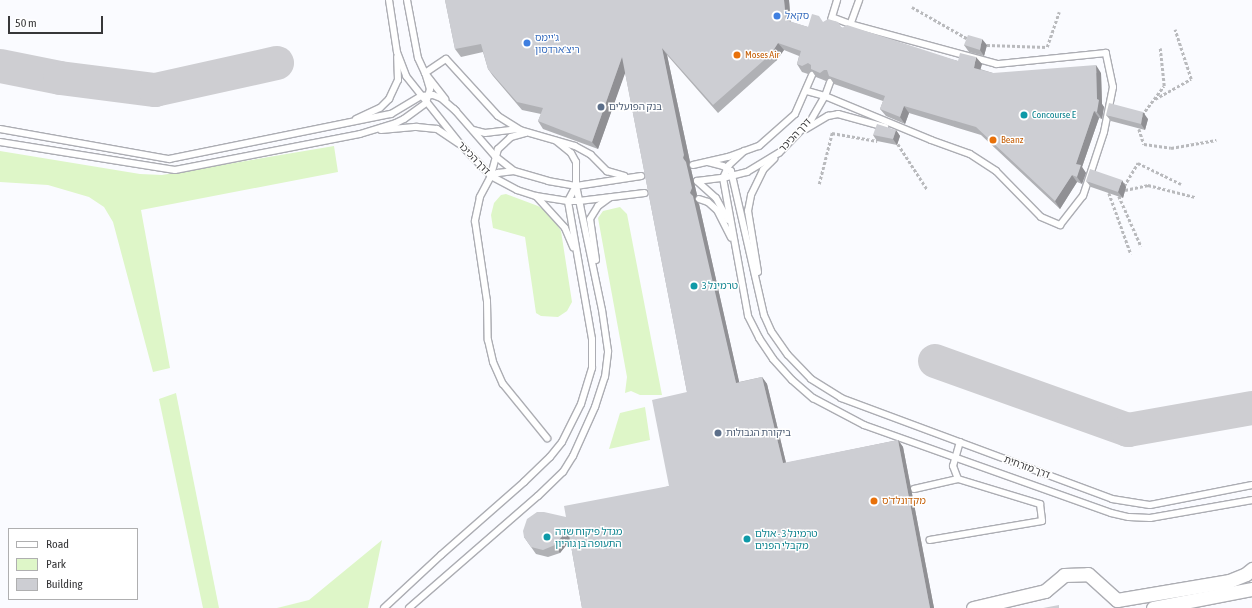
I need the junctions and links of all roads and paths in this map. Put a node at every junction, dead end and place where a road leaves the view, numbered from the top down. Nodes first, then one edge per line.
1 (389, 0) edge
2 (407, 0) edge
3 (837, 0) edge
4 (859, 0) edge
5 (912, 7) dead end
6 (1059, 12) dead end
7 (832, 17) junction
8 (850, 24) junction
9 (829, 25) edge
10 (1175, 30) dead end
11 (848, 31) edge
12 (972, 41) edge
13 (987, 45) dead end
14 (1160, 48) dead end
15 (397, 52) junction
16 (425, 73) junction
17 (812, 75) edge
18 (830, 82) edge
19 (807, 91) junction
20 (430, 95) junction
21 (421, 96) junction
22 (825, 96) junction
23 (1155, 98) junction
24 (426, 103) junction
25 (456, 111) junction
26 (1141, 117) edge
27 (347, 123) junction
28 (1139, 128) edge
29 (471, 129) junction
30 (0, 130) edge
31 (371, 131) junction
32 (525, 133) junction
33 (795, 137) junction
34 (931, 140) junction
35 (1216, 140) dead end
36 (556, 141) junction
37 (877, 141) edge
38 (0, 142) edge
39 (898, 144) dead end
40 (461, 145) junction
41 (744, 151) junction
42 (779, 153) junction
43 (495, 156) junction
44 (708, 162) junction
45 (693, 165) dead end
46 (728, 168) junction
47 (514, 170) junction
48 (490, 176) junction
49 (641, 176) dead end
50 (732, 176) junction
51 (628, 177) junction
52 (723, 178) junction
53 (819, 184) dead end
54 (1181, 184) dead end
55 (576, 186) junction
56 (1124, 186) dead end
57 (927, 189) dead end
58 (1125, 190) dead end
59 (645, 193) edge
60 (1109, 193) edge
61 (536, 196) junction
62 (1119, 196) edge
63 (1195, 197) dead end
64 (609, 198) junction
65 (699, 199) dead end
66 (568, 201) junction
67 (579, 201) junction
68 (1141, 246) dead end
69 (735, 250) junction
70 (1131, 254) dead end
71 (579, 264) junction
72 (602, 310) junction
73 (764, 315) junction
74 (547, 438) dead end
75 (960, 442) junction
76 (955, 457) junction
77 (958, 479) junction
78 (1252, 485) edge
79 (914, 489) dead end
80 (1252, 500) edge
81 (930, 540) dead end
82 (1252, 569) edge
83 (1252, 589) edge
84 (384, 608) edge
85 (409, 608) edge
86 (973, 608) edge
87 (1153, 608) edge

1 - 15 lane, דרך הכיכר
2 - 16 lane, דרך הכיכר
3 - 7 lane
4 - 8 lane
5 - 12 path
6 - 13 path
7 - 8 lane
7 - 9 lane
8 - 11 lane
8 - 34 lane
10 - 23 path
14 - 23 path
15 - 21 lane, דרך הכיכר
15 - 27 lane
16 - 20 lane
16 - 25 lane, דרך הכיכר
16 - 32 lane
17 - 19 lane, דרך הכיכר
18 - 22 lane, דרך הכיכר
19 - 22 lane
19 - 41 lane, דרך הכיכר
20 - 21 lane
20 - 24 lane
20 - 25 lane
21 - 24 lane, דרך הכיכר
21 - 27 lane
22 - 33 lane, דרך הכיכר
22 - 34 lane
23 - 26 path
24 - 31 lane
24 - 40 lane, דרך הכיכר
25 - 29 lane, דרך הכיכר
27 - 30 lane
28 - 35 path
29 - 32 lane
29 - 43 lane, דרך הכיכר
31 - 38 lane
31 - 40 lane
32 - 36 lane
32 - 43 lane
33 - 34 lane
33 - 42 lane, דרך הכיכר
36 - 51 lane
36 - 55 lane
37 - 53 path
39 - 57 path
40 - 48 lane, דרך הכיכר
41 - 44 lane, דרך הכיכר
41 - 46 lane
42 - 50 lane, דרך הכיכר
42 - 73 lane
43 - 47 lane, דרך הכיכר
43 - 48 lane
44 - 45 lane, דרך הכיכר
44 - 46 lane
46 - 50 lane
46 - 52 lane
47 - 48 lane
47 - 55 lane, דרך הכיכר
48 - 61 lane, דרך הכיכר
48 - 74 lane
49 - 51 lane, דרך הכיכר
50 - 52 lane, דרך הכיכר
50 - 73 lane
51 - 55 lane, דרך הכיכר
52 - 69 lane
52 - 69 lane, דרך הכיכר
54 - 56 path
55 - 66 lane
55 - 67 lane
58 - 63 path
59 - 64 lane, דרך הכיכר
60 - 70 path
61 - 66 lane, דרך הכיכר
61 - 71 lane
62 - 68 path
64 - 67 lane, דרך הכיכר
64 - 72 lane
65 - 69 lane
66 - 67 lane, דרך הכיכר
66 - 71 lane
67 - 72 lane
69 - 76 lane
71 - 84 lane
72 - 85 lane
73 - 75 lane, דרך מזרחית
75 - 76 lane
75 - 78 lane, דרך מזרחית
76 - 77 lane
76 - 80 lane
77 - 79 lane
77 - 81 lane
82 - 86 street
83 - 87 street

